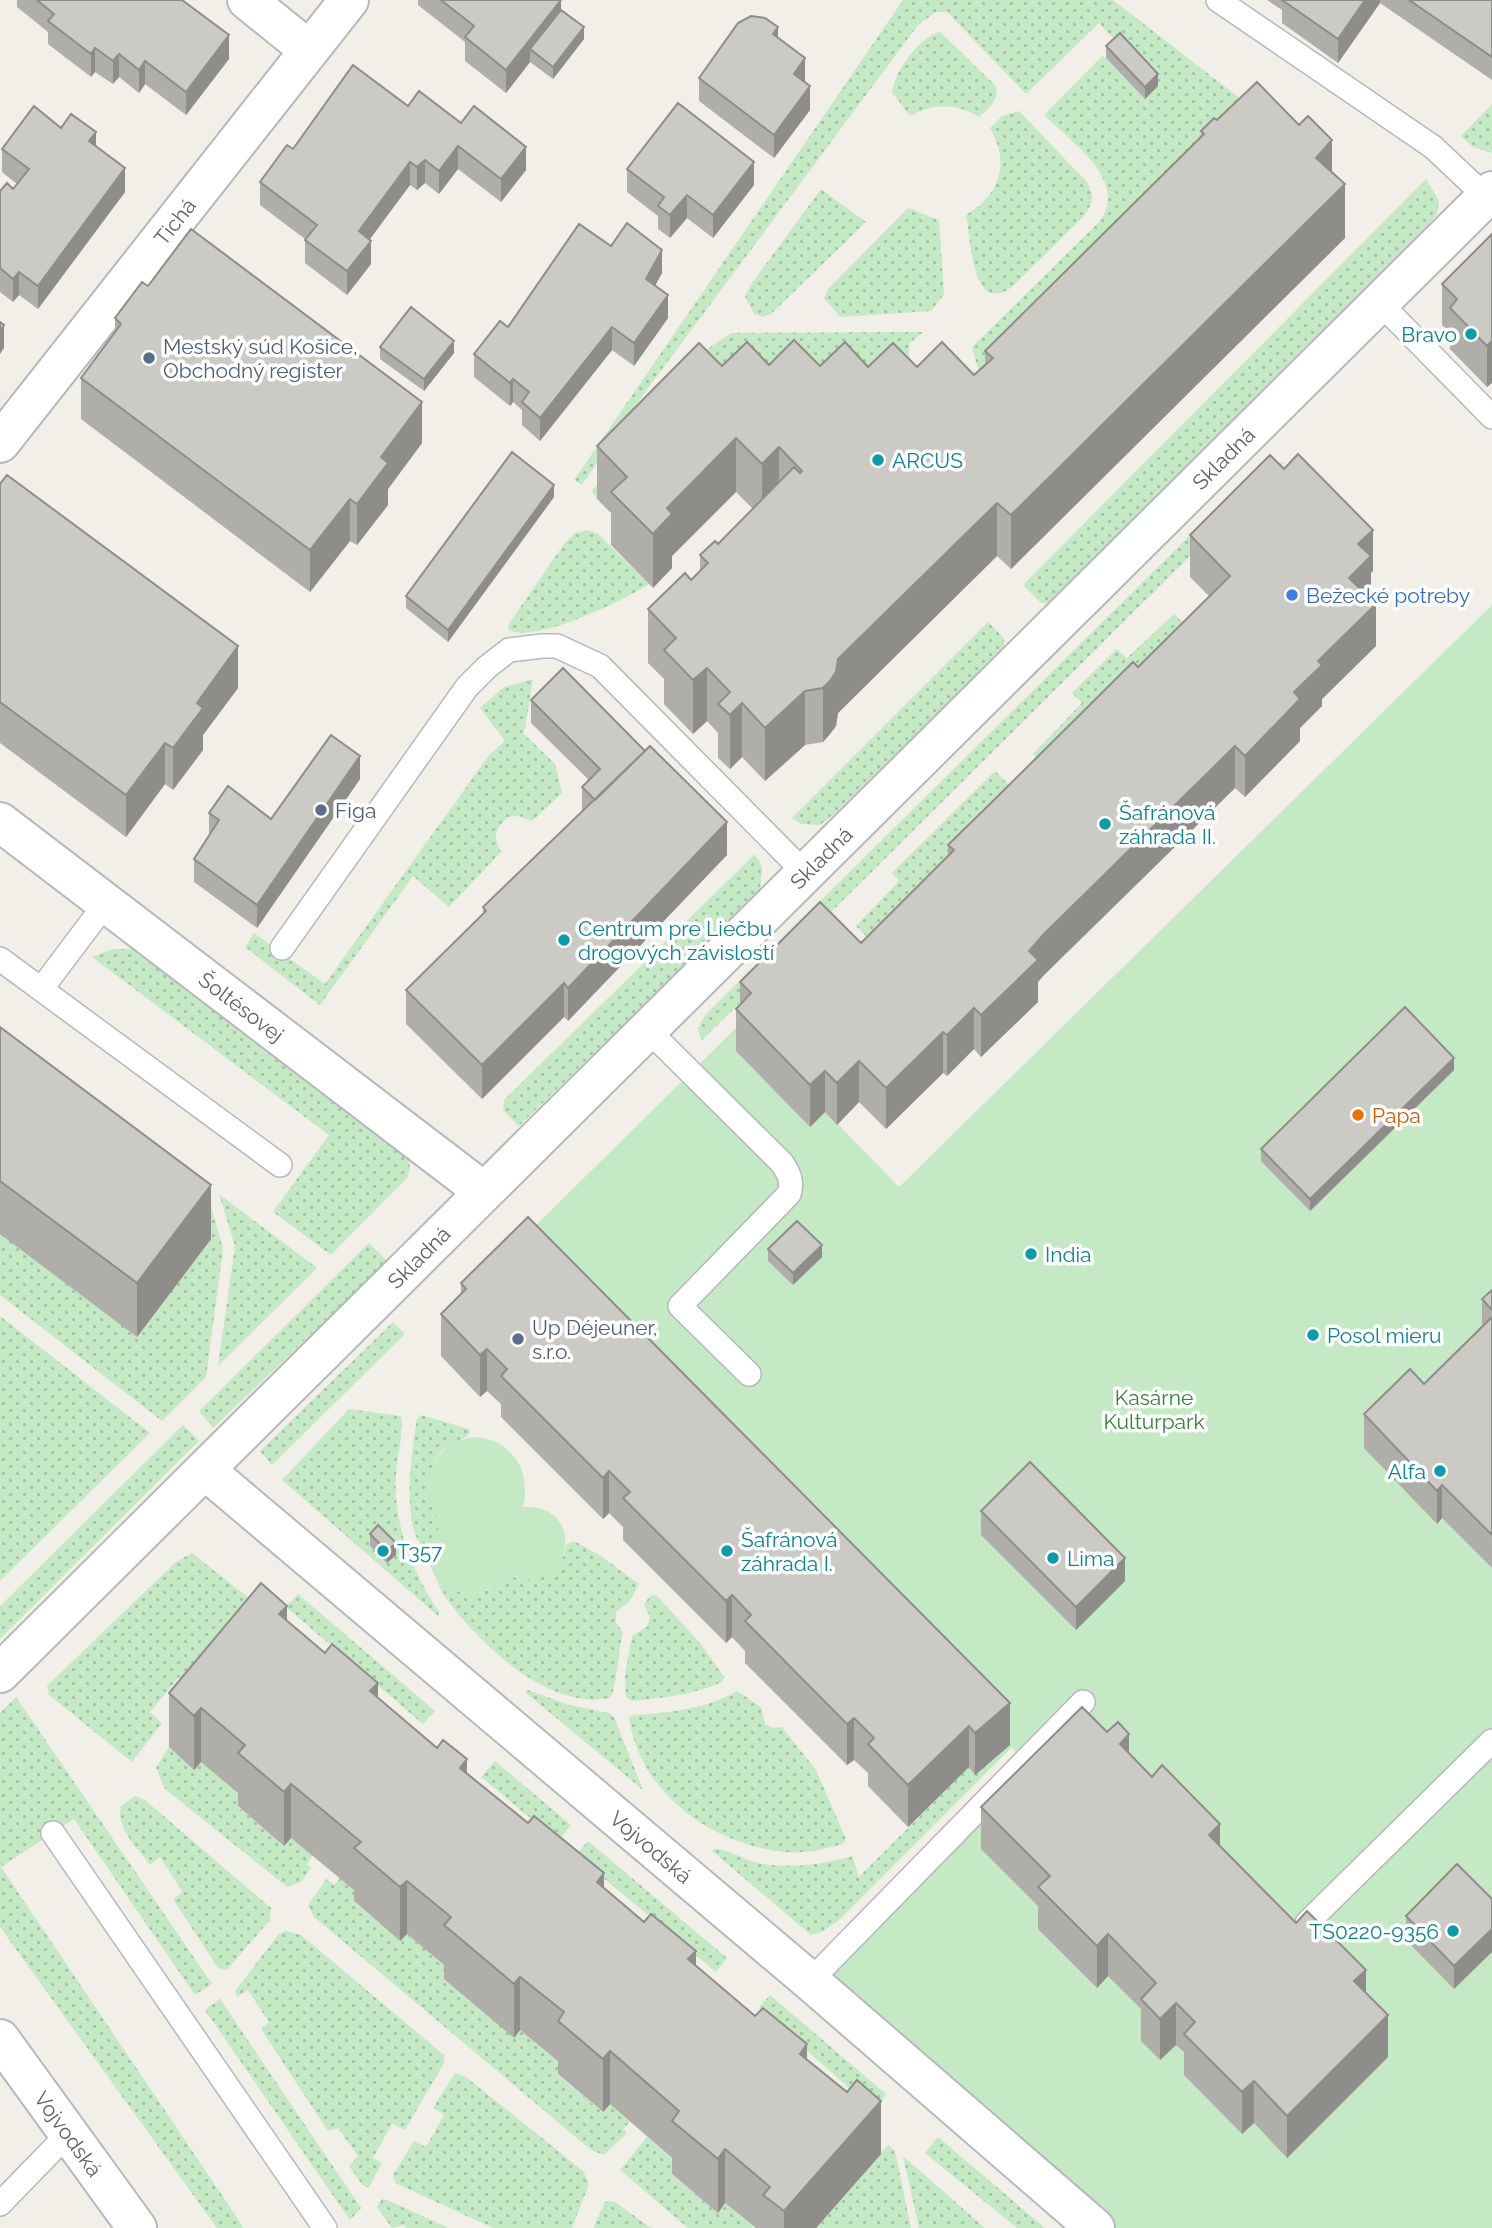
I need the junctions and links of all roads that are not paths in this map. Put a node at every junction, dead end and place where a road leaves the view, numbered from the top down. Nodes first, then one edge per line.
1 (247, 0) edge
2 (349, 0) edge
3 (1217, 0) edge
4 (309, 50) junction
5 (1489, 194) edge
6 (1379, 302) junction
7 (1492, 417) edge
8 (0, 443) edge
9 (0, 822) edge
10 (805, 873) junction
11 (106, 903) junction
12 (282, 948) dead end
13 (0, 959) edge
14 (42, 988) junction
15 (648, 1030) junction
16 (280, 1165) dead end
17 (483, 1192) junction
18 (749, 1374) dead end
19 (205, 1470) junction
20 (0, 1674) edge
21 (1083, 1703) dead end
22 (1492, 1741) edge
23 (53, 1833) dead end
24 (1307, 1923) edge
25 (810, 1981) junction
26 (0, 2039) edge
27 (68, 2134) junction
28 (0, 2204) edge
29 (136, 2228) edge
30 (325, 2228) edge
31 (1095, 2228) edge

1 - 4 street
2 - 4 street, Tichá
3 - 5 lane
4 - 8 street, Tichá
5 - 6 street, Skladná
6 - 7 lane
6 - 10 street, Skladná
9 - 11 street, Šoltésovej
10 - 12 lane
10 - 15 street, Skladná
11 - 14 lane
11 - 17 street, Šoltésovej
13 - 14 lane
14 - 16 lane
15 - 17 street, Skladná
15 - 18 lane
17 - 19 street, Skladná
19 - 20 street, Skladná
19 - 25 street, Vojvodská
21 - 25 lane
22 - 24 lane
23 - 30 lane
25 - 31 street, Vojvodská
26 - 27 street, Vojvodská
27 - 28 lane
27 - 29 street, Vojvodská

